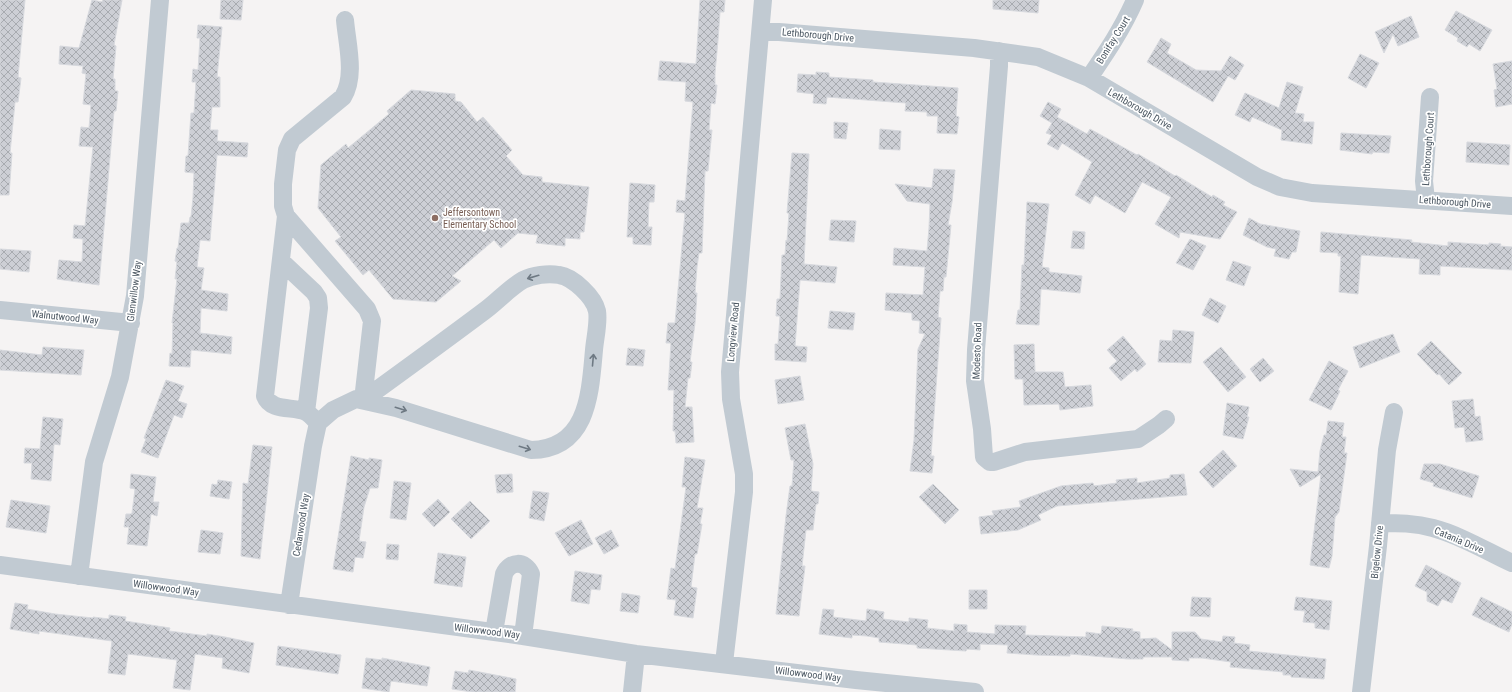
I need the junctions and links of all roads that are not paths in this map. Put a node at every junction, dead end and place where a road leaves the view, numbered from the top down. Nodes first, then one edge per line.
1 (160, 0) edge
2 (763, 0) edge
3 (1135, 0) edge
4 (345, 20) dead end
5 (761, 32) junction
6 (999, 52) junction
7 (1089, 78) junction
8 (1430, 97) dead end
9 (1426, 200) junction
10 (1512, 206) edge
11 (286, 216) junction
12 (281, 261) junction
13 (0, 310) edge
14 (131, 323) junction
15 (363, 400) junction
16 (1394, 412) dead end
17 (312, 418) junction
18 (1166, 419) dead end
19 (1380, 523) junction
20 (1512, 564) edge
21 (0, 565) edge
22 (79, 576) junction
23 (288, 605) junction
24 (494, 632) junction
25 (523, 636) junction
26 (636, 654) junction
27 (724, 663) junction
28 (857, 686) edge
29 (632, 692) edge
30 (975, 692) edge
31 (1361, 692) edge

1 - 14 street, Glenwillow Way
2 - 5 street, Longview Road
3 - 7 street, Bonifay Court
4 - 11 street
5 - 6 street, Lethborough Drive
5 - 27 street, Longview Road
6 - 7 street, Lethborough Drive
6 - 18 street, Modesto Road
7 - 9 street, Lethborough Drive
8 - 9 street, Lethborough Court
9 - 10 street, Lethborough Drive
11 - 12 street
11 - 15 street
12 - 17 street, Cedarwood Way
12 - 17 street
13 - 14 street, Walnutwood Way
14 - 22 street, Glenwillow Way
15 -> 15 street
15 - 17 street
16 - 19 street, Bigelow Drive
17 - 23 street, Cedarwood Way
19 - 20 street, Catania Drive
19 - 31 street, Bigelow Drive
21 - 22 street, Willowwood Way
22 - 23 street, Willowwood Way
23 - 24 street, Willowwood Way
24 - 25 street, Willowwood Way
24 - 25 street
25 - 26 street, Willowwood Way
26 - 27 street, Willowwood Way
26 - 29 street
27 - 28 street, Willowwood Way
28 - 30 street, Willowwood Way

